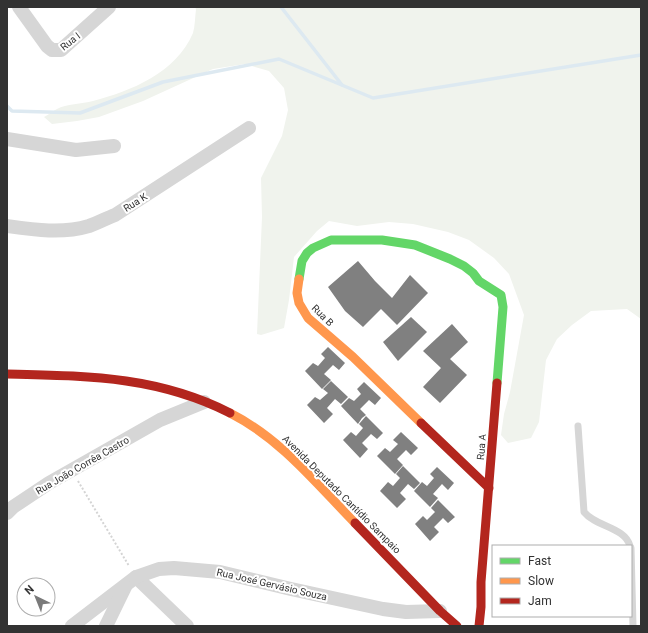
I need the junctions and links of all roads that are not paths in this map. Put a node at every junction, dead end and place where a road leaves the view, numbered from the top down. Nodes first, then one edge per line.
1 (18, 7) edge
2 (110, 7) edge
3 (249, 128) dead end
4 (7, 139) edge
5 (114, 146) dead end
6 (7, 226) edge
7 (479, 281) joint
8 (7, 374) edge
9 (180, 392) junction
10 (204, 402) junction
11 (160, 420) junction
12 (578, 426) dead end
13 (489, 488) junction
14 (9, 508) edge
15 (630, 545) edge
16 (131, 580) junction
17 (632, 586) edge
18 (440, 611) junction
19 (72, 626) edge
20 (106, 626) edge
21 (187, 626) edge
22 (457, 626) edge
23 (479, 626) edge
24 (633, 626) edge

1 - 2 street, Rua I
3 - 6 street, Rua K
4 - 5 street
7 - 13 street, Rua A
7 - 13 street, Rua B
8 - 9 street, Avenida Deputado Cantídio Sampaio
9 - 10 street, Avenida Deputado Cantídio Sampaio
9 - 11 street, Rua João Corrêa Castro
10 - 11 street, Rua João Corrêa Castro
10 - 18 street, Avenida Deputado Cantídio Sampaio
11 - 14 street, Rua João Corrêa Castro
12 - 15 lane
13 - 23 street, Rua A
16 - 18 street, Rua José Gervásio Souza
16 - 19 street, Rua José Gervásio Souza
16 - 20 street
16 - 21 street
17 - 24 lane
18 - 22 street, Avenida Deputado Cantídio Sampaio

